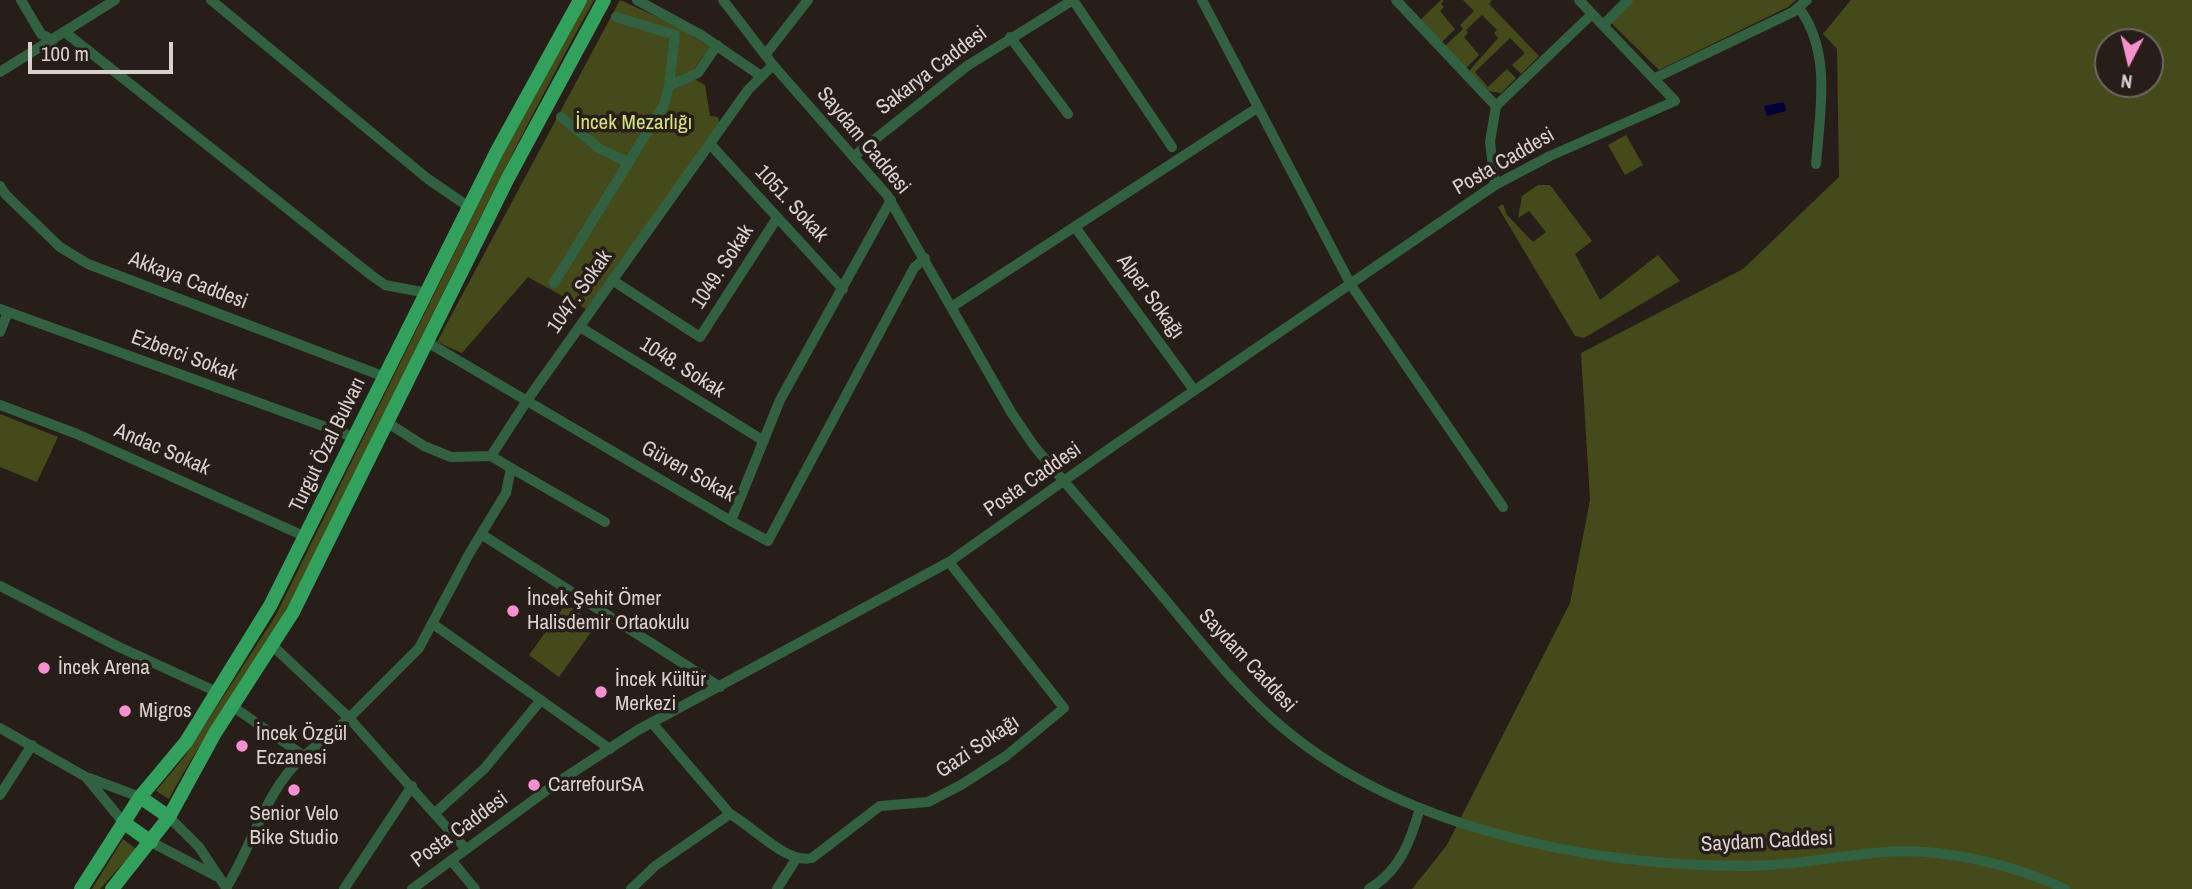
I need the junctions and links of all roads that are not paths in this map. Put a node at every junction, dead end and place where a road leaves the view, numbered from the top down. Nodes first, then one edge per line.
1 (21, 0) edge
2 (115, 0) edge
3 (211, 0) edge
4 (580, 0) edge
5 (604, 0) edge
6 (637, 0) edge
7 (723, 0) edge
8 (808, 0) edge
9 (1073, 0) edge
10 (1202, 0) edge
11 (1396, 0) edge
12 (1579, 0) edge
13 (1628, 0) edge
14 (1803, 4) edge
15 (1592, 13) junction
16 (616, 17) dead end
17 (1603, 25) junction
18 (66, 33) junction
19 (1010, 37) junction
20 (53, 40) junction
21 (717, 45) junction
22 (765, 55) junction
23 (774, 65) junction
24 (0, 72) edge
25 (761, 76) junction
26 (1655, 78) junction
27 (669, 86) junction
28 (1496, 106) junction
29 (1257, 108) junction
30 (1068, 114) dead end
31 (561, 117) dead end
32 (710, 144) junction
33 (1172, 147) dead end
34 (854, 156) junction
35 (628, 162) junction
36 (1816, 163) dead end
37 (1495, 185) junction
38 (0, 186) edge
39 (891, 200) junction
40 (468, 208) junction
41 (777, 218) junction
42 (1075, 227) junction
43 (925, 258) junction
44 (612, 280) junction
45 (554, 283) dead end
46 (1351, 285) junction
47 (844, 289) junction
48 (427, 293) junction
49 (953, 306) junction
50 (4, 311) edge
51 (580, 327) junction
52 (0, 332) edge
53 (427, 341) junction
54 (385, 377) junction
55 (1194, 390) junction
56 (528, 399) junction
57 (0, 405) edge
58 (388, 423) junction
59 (356, 438) junction
60 (764, 441) junction
61 (491, 456) junction
62 (511, 468) junction
63 (1065, 481) junction
64 (1503, 507) dead end
65 (731, 521) junction
66 (605, 522) dead end
67 (481, 534) junction
68 (306, 537) junction
69 (949, 562) junction
70 (0, 586) edge
71 (433, 624) junction
72 (271, 645) junction
73 (720, 687) junction
74 (217, 692) junction
75 (541, 700) junction
76 (232, 706) junction
77 (349, 718) junction
78 (653, 724) junction
79 (0, 728) edge
80 (32, 745) junction
81 (610, 749) junction
82 (303, 756) junction
83 (86, 777) junction
84 (412, 786) junction
85 (0, 795) edge
86 (141, 797) junction
87 (1420, 808) junction
88 (435, 813) junction
89 (730, 814) junction
90 (169, 817) junction
91 (123, 822) junction
92 (151, 842) junction
93 (466, 849) junction
94 (796, 859) junction
95 (451, 860) junction
96 (216, 876) junction
97 (1386, 876) junction
98 (227, 888) edge
99 (80, 889) edge
100 (112, 889) edge
101 (344, 889) edge
102 (412, 889) edge
103 (475, 889) edge
104 (631, 889) edge
105 (777, 889) edge
106 (1369, 889) edge
107 (1386, 889) edge
108 (2066, 889) edge

1 - 20 street
2 - 18 street
3 - 40 street
4 - 40 main road, Turgut Özal Bulvarı
5 - 53 main road, Turgut Özal Bulvarı
6 - 21 street
7 - 22 street, Saydam Caddesi
8 - 22 street
9 - 19 street, Sakarya Caddesi
9 - 33 street
10 - 29 street
11 - 28 street
12 - 15 street
13 - 17 street
14 - 26 street
14 - 36 street
15 - 17 street
15 - 28 street
16 - 27 street
17 - 26 street
18 - 20 street
18 - 48 street
19 - 30 street
19 - 34 street, Sakarya Caddesi
20 - 24 street
21 - 25 street
21 - 27 street
22 - 23 street, Saydam Caddesi
23 - 25 street, 1047. Sokak
23 - 34 street, Saydam Caddesi
25 - 32 street, 1047. Sokak
26 - 37 street, Posta Caddesi
27 - 35 street
28 - 37 street
29 - 42 street
29 - 46 street
31 - 35 street
32 - 41 street, 1051. Sokak
32 - 44 street, 1047. Sokak
34 - 39 street, Saydam Caddesi
35 - 45 street
37 - 46 street, Posta Caddesi
38 - 54 street, Akkaya Caddesi
39 - 43 street, Saydam Caddesi
39 - 47 street, Güven Sokak
40 - 48 main road, Turgut Özal Bulvarı
41 - 44 street, 1049. Sokak
41 - 47 street, 1051. Sokak
42 - 49 street
42 - 55 street, Alper Sokağı
43 - 49 street, Saydam Caddesi
43 - 65 street
44 - 51 street, 1047. Sokak
46 - 55 street, Posta Caddesi
46 - 64 street
47 - 60 street, Güven Sokak
48 - 54 main road, Turgut Özal Bulvarı
49 - 63 street, Saydam Caddesi
50 - 52 street
50 - 59 street, Ezberci Sokak
51 - 56 street, 1047. Sokak
51 - 60 street, 1048. Sokak
53 - 56 street, Güven Sokak
53 - 58 main road, Turgut Özal Bulvarı
54 - 59 main road, Turgut Özal Bulvarı
55 - 63 street, Posta Caddesi
56 - 61 street, 1047. Sokak
56 - 65 street, Güven Sokak
57 - 68 street, Andac Sokak
58 - 61 street
58 - 72 main road, Turgut Özal Bulvarı
59 - 68 main road, Turgut Özal Bulvarı
60 - 65 street, Güven Sokak
61 - 62 street
62 - 66 street
62 - 67 street
63 - 69 street, Posta Caddesi
63 - 87 street, Saydam Caddesi
67 - 71 street
67 - 73 street
68 - 74 main road, Turgut Özal Bulvarı
69 - 73 street, Posta Caddesi
69 - 94 street, Gazi Sokağı
70 - 74 street
71 - 75 street
71 - 77 street
72 - 76 main road, Turgut Özal Bulvarı
72 - 77 street
73 - 78 street, Posta Caddesi
74 - 86 main road, Turgut Özal Bulvarı
75 - 81 street
75 - 88 street
76 - 82 street
76 - 90 main road, Turgut Özal Bulvarı
77 - 82 street
77 - 84 street
78 - 81 street, Posta Caddesi
78 - 89 street
79 - 80 street
80 - 83 street
80 - 85 street
81 - 93 street, Posta Caddesi
82 - 98 street
83 - 86 street
83 - 91 street
84 - 88 street
84 - 101 street
86 - 90 main road
86 - 91 main road, Turgut Özal Bulvarı
87 - 97 street
87 - 108 street, Saydam Caddesi
88 - 93 street
89 - 94 street
89 - 104 street
90 - 92 main road, Turgut Özal Bulvarı
90 - 96 street
91 - 92 main road
91 - 99 main road, Turgut Özal Bulvarı
92 - 96 street
92 - 100 main road, Turgut Özal Bulvarı
93 - 95 street, Posta Caddesi
94 - 105 street
95 - 102 street, Posta Caddesi
95 - 103 street
96 - 98 street
97 - 106 street
97 - 107 street

